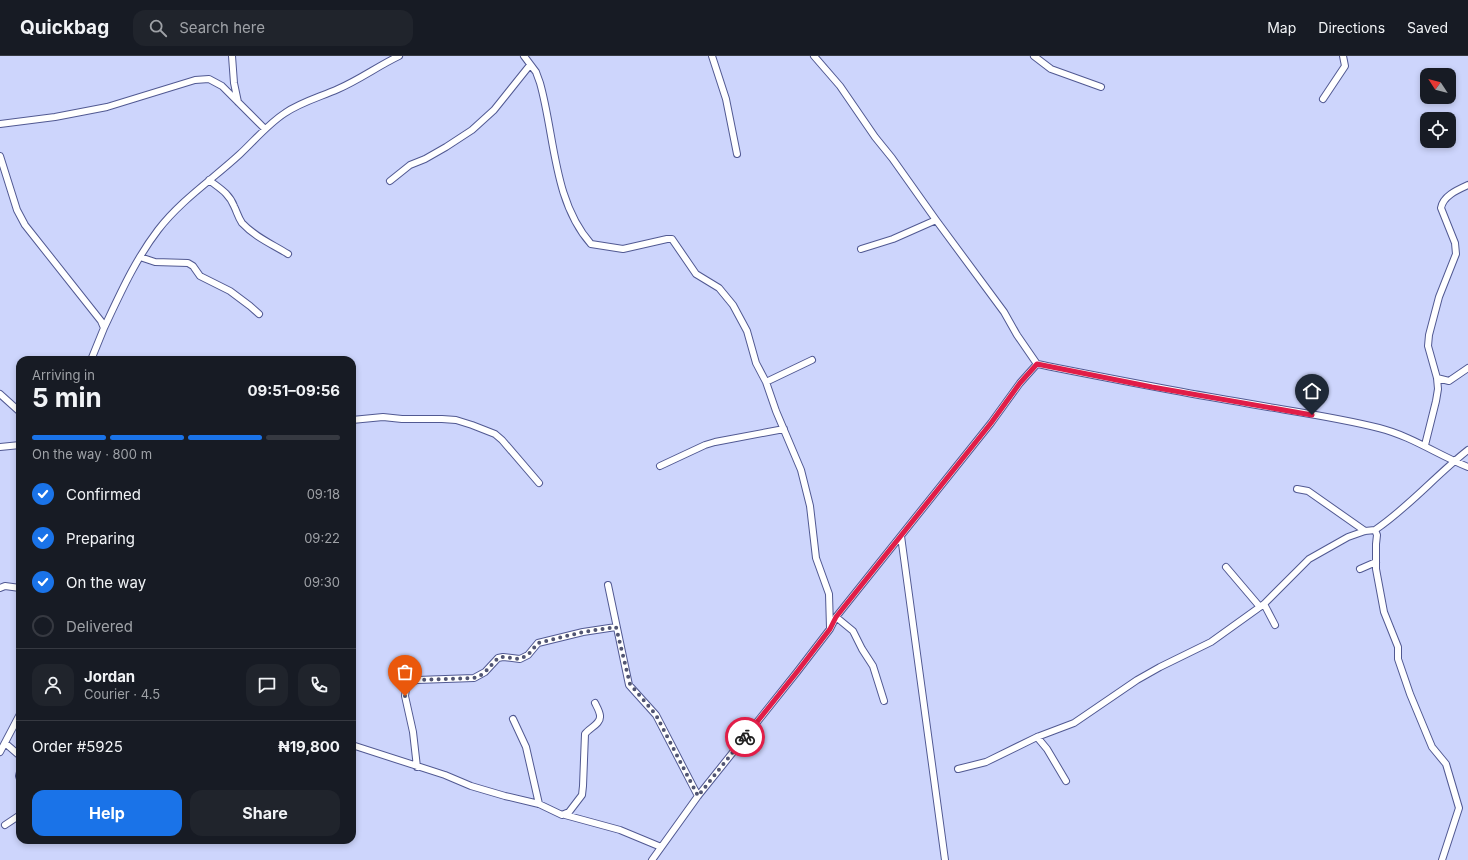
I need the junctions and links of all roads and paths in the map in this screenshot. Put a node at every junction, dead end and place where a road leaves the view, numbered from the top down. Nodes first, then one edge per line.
1 (232, 56) edge
2 (399, 56) edge
3 (524, 56) edge
4 (712, 56) edge
5 (814, 56) edge
6 (1034, 56) edge
7 (1344, 56) edge
8 (530, 65) junction
9 (1101, 87) dead end
10 (1324, 99) dead end
11 (239, 104) junction
12 (0, 124) edge
13 (265, 129) junction
14 (736, 154) dead end
15 (0, 156) edge
16 (208, 180) junction
17 (390, 181) dead end
18 (1468, 185) edge
19 (936, 220) junction
20 (861, 249) dead end
21 (288, 254) dead end
22 (140, 257) junction
23 (259, 314) dead end
24 (104, 328) junction
25 (93, 356) edge
26 (812, 360) dead end
27 (1037, 364) junction
28 (1468, 368) edge
29 (1437, 378) junction
30 (766, 382) junction
31 (0, 394) edge
32 (16, 408) edge
33 (356, 420) edge
34 (784, 428) junction
35 (16, 445) edge
36 (1425, 445) junction
37 (0, 447) edge
38 (1468, 450) edge
39 (1454, 461) junction
40 (660, 466) dead end
41 (1468, 467) edge
42 (540, 483) dead end
43 (1297, 489) dead end
44 (1375, 530) junction
45 (1365, 531) junction
46 (901, 536) junction
47 (1376, 562) junction
48 (1226, 567) dead end
49 (1360, 569) dead end
50 (608, 585) dead end
51 (16, 587) edge
52 (0, 588) edge
53 (1262, 606) junction
54 (836, 617) junction
55 (1275, 625) dead end
56 (616, 627) junction
57 (830, 629) junction
58 (884, 701) dead end
59 (595, 703) dead end
60 (513, 719) dead end
61 (16, 722) edge
62 (1037, 737) junction
63 (5, 743) junction
64 (356, 746) edge
65 (0, 752) edge
66 (16, 753) edge
67 (417, 767) junction
68 (958, 769) dead end
69 (1066, 781) dead end
70 (698, 796) junction
71 (539, 804) junction
72 (565, 815) junction
73 (16, 818) edge
74 (5, 825) dead end
75 (661, 847) junction
76 (652, 860) edge
77 (945, 860) edge
78 (1442, 860) edge

1 - 11 street
2 - 13 street
3 - 8 street
4 - 14 street
5 - 19 street
6 - 9 street
7 - 10 street
8 - 17 street
8 - 30 street
11 - 12 street
11 - 13 street
13 - 16 street
15 - 24 street
16 - 21 street
16 - 22 street
18 - 29 street
19 - 20 street
19 - 27 street
22 - 23 street
22 - 24 street
24 - 25 street
26 - 30 street
27 - 36 street
27 - 46 street
28 - 29 street
29 - 36 street
30 - 34 street
31 - 32 street
33 - 42 street
34 - 40 street
34 - 57 street
35 - 37 street
36 - 39 street
38 - 39 street
39 - 41 street
39 - 44 street
43 - 45 street
44 - 45 street
44 - 47 street
45 - 53 street
46 - 54 street
46 - 77 street
47 - 49 street
47 - 78 street
48 - 53 street
50 - 56 street
51 - 52 street
53 - 55 street
53 - 62 street
54 - 57 street
54 - 58 street
56 - 67 street
56 - 70 street
57 - 70 street
59 - 72 street
60 - 71 street
61 - 63 street
62 - 68 street
62 - 69 street
63 - 65 street
63 - 66 street
64 - 67 street
67 - 71 street
70 - 75 street
71 - 72 street
72 - 75 street
73 - 74 street
75 - 76 street

